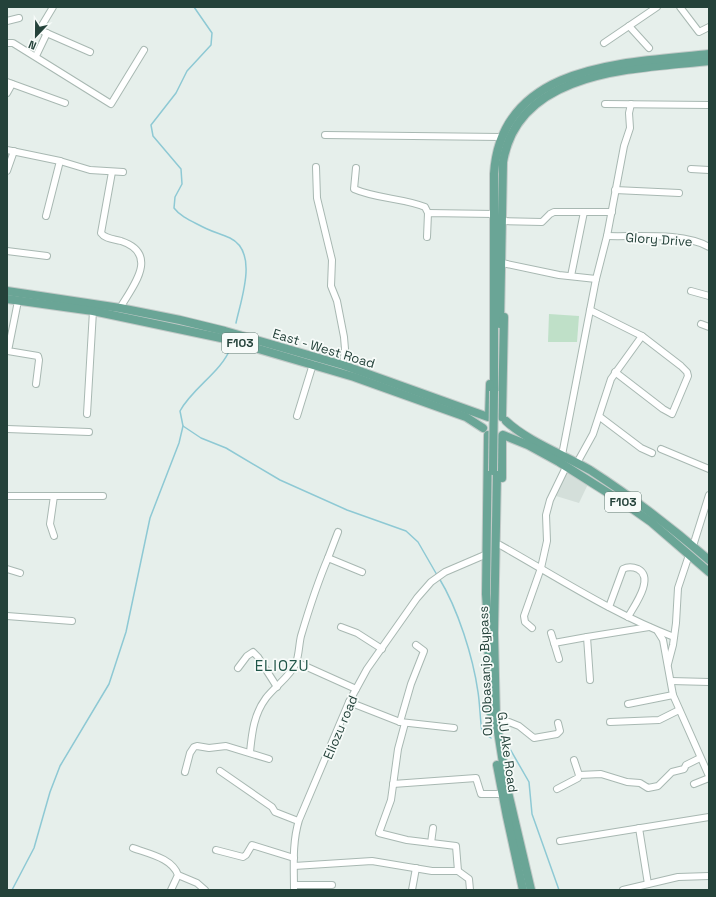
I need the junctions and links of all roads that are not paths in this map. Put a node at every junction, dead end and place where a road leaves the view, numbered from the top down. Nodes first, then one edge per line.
1 (53, 7) edge
2 (657, 7) edge
3 (680, 7) edge
4 (19, 18) dead end
5 (7, 22) edge
6 (629, 26) junction
7 (709, 27) edge
8 (47, 33) junction
9 (8, 41) edge
10 (604, 43) dead end
11 (649, 48) dead end
12 (144, 50) dead end
13 (90, 52) dead end
14 (709, 54) edge
15 (36, 56) junction
16 (709, 61) edge
17 (9, 83) edge
18 (7, 93) edge
19 (65, 103) dead end
20 (605, 104) dead end
21 (630, 104) junction
22 (709, 105) edge
23 (325, 135) dead end
24 (501, 137) junction
25 (7, 150) edge
26 (14, 151) junction
27 (60, 161) junction
28 (316, 167) dead end
29 (356, 168) dead end
30 (691, 169) dead end
31 (709, 170) edge
32 (7, 171) edge
33 (112, 172) junction
34 (123, 172) dead end
35 (615, 190) junction
36 (679, 193) dead end
37 (584, 212) junction
38 (612, 212) junction
39 (428, 213) junction
40 (494, 214) junction
41 (46, 216) dead end
42 (503, 221) junction
43 (607, 236) junction
44 (427, 237) dead end
45 (709, 238) edge
46 (708, 246) edge
47 (7, 251) edge
48 (498, 254) junction
49 (47, 256) dead end
50 (502, 263) junction
51 (571, 276) junction
52 (596, 279) junction
53 (7, 291) edge
54 (691, 291) dead end
55 (709, 296) edge
56 (7, 299) edge
57 (18, 301) junction
58 (120, 308) junction
59 (590, 310) junction
60 (93, 312) junction
61 (701, 324) dead end
62 (709, 327) edge
63 (642, 336) junction
64 (313, 364) junction
65 (343, 365) junction
66 (615, 372) junction
67 (36, 384) dead end
68 (490, 399) junction
69 (474, 412) junction
70 (87, 414) dead end
71 (297, 416) dead end
72 (489, 416) junction
73 (600, 417) junction
74 (504, 419) junction
75 (7, 429) edge
76 (485, 431) junction
77 (89, 432) dead end
78 (503, 435) junction
79 (662, 449) dead end
80 (652, 453) dead end
81 (562, 455) junction
82 (577, 463) junction
83 (566, 466) junction
84 (709, 469) edge
85 (709, 495) edge
86 (7, 496) edge
87 (54, 496) junction
88 (103, 496) dead end
89 (338, 532) dead end
90 (54, 536) dead end
91 (500, 545) junction
92 (692, 546) junction
93 (487, 554) junction
94 (689, 555) junction
95 (328, 558) junction
96 (709, 560) edge
97 (540, 568) junction
98 (7, 569) edge
99 (362, 572) dead end
100 (709, 572) edge
101 (20, 573) dead end
102 (610, 607) junction
103 (7, 616) edge
104 (628, 617) junction
105 (72, 621) dead end
106 (341, 627) dead end
107 (649, 627) junction
108 (532, 628) dead end
109 (491, 632) junction
110 (658, 632) junction
111 (551, 633) dead end
112 (674, 637) junction
113 (587, 638) junction
114 (554, 643) junction
115 (416, 645) dead end
116 (382, 649) junction
117 (559, 659) dead end
118 (296, 662) junction
119 (668, 665) junction
120 (238, 668) dead end
121 (590, 680) dead end
122 (671, 681) junction
123 (709, 682) edge
124 (277, 687) junction
125 (356, 689) junction
126 (673, 695) junction
127 (349, 702) junction
128 (628, 704) dead end
129 (679, 710) junction
130 (610, 722) dead end
131 (403, 723) junction
132 (497, 723) junction
133 (558, 723) dead end
134 (454, 728) dead end
135 (250, 752) junction
136 (700, 758) junction
137 (269, 759) dead end
138 (574, 760) dead end
139 (220, 771) dead end
140 (185, 772) dead end
141 (579, 775) junction
142 (709, 777) edge
143 (393, 784) junction
144 (694, 784) dead end
145 (557, 789) dead end
146 (502, 794) junction
147 (709, 817) edge
148 (298, 821) junction
149 (433, 828) dead end
150 (638, 828) junction
151 (560, 841) dead end
152 (431, 843) junction
153 (133, 848) dead end
154 (216, 850) dead end
155 (294, 858) junction
156 (294, 866) junction
157 (416, 868) junction
158 (458, 871) junction
159 (178, 875) junction
160 (709, 876) edge
161 (332, 885) dead end
162 (646, 886) edge
163 (294, 888) edge
164 (171, 890) edge
165 (205, 890) edge
166 (412, 890) edge
167 (470, 890) edge
168 (523, 890) edge
169 (531, 890) edge
170 (623, 890) edge

1 - 8 street
2 - 6 street
3 - 7 street
4 - 5 street
6 - 10 street
6 - 11 street
8 - 13 street
8 - 15 street
9 - 15 street
12 - 15 street
14 - 24 main road
16 - 42 main road
17 - 18 street
17 - 19 street
20 - 21 street
21 - 22 street
21 - 35 street
23 - 24 street
24 - 40 main road
25 - 26 street
26 - 27 street
26 - 32 street
27 - 33 street
27 - 41 street
28 - 65 street
29 - 39 street
30 - 31 street
33 - 34 street
33 - 58 street
35 - 36 street
35 - 38 street
37 - 38 street
37 - 42 street
37 - 51 street
38 - 43 street
39 - 40 street
39 - 44 street
40 - 48 main road
42 - 48 main road
43 - 46 street, Glory Drive
43 - 52 street
45 - 46 street
47 - 49 street
48 - 50 main road
48 - 68 main road
48 - 109 main road, Olu Obasanjo Bypass
50 - 51 street
50 - 74 main road
51 - 52 street
52 - 59 street
53 - 58 main road, East - West Road / F103
54 - 55 street
56 - 57 main road, East - West Road / F103
57 - 60 main road, East - West Road / F103
57 - 67 street
58 - 65 main road, East - West Road / F103
59 - 63 street
59 - 81 street
60 - 64 main road, East - West Road / F103
60 - 70 street
61 - 62 street
63 - 66 street
63 - 66 street
64 - 71 street
64 - 76 main road, East - West Road / F103
65 - 69 main road, East - West Road / F103
66 - 73 street
68 - 69 main road
68 - 72 main road
69 - 72 main road, East - West Road / F103
72 - 74 main road, F103
72 - 76 main road
73 - 80 street
73 - 82 street
74 - 78 main road
74 - 81 main road, F103
75 - 77 street
76 - 78 main road, F103
76 - 93 main road
78 - 83 main road, F103
78 - 91 main road
79 - 84 street
81 - 82 main road, F103
82 - 92 main road, F103
83 - 94 main road, F103
83 - 97 street
85 - 92 street
86 - 87 street
87 - 88 street
87 - 90 street
89 - 95 street
91 - 97 street
91 - 109 main road
92 - 96 main road, F103
93 - 109 main road
93 - 116 street, Eliozu road
94 - 100 main road, F103
94 - 112 street
95 - 99 street
95 - 118 street
97 - 102 street
97 - 108 street
98 - 101 street
102 - 104 street
102 - 104 street
103 - 105 street
104 - 107 street
106 - 116 street
107 - 110 street
107 - 113 street
109 - 132 main road, Olu Obasanjo Bypass
109 - 146 main road, G.U Ake Road
110 - 112 street
110 - 119 street
111 - 114 street
112 - 119 street
113 - 114 street
113 - 121 street
114 - 117 street
115 - 131 street
116 - 125 street, Eliozu road
118 - 124 street
118 - 125 street
119 - 122 street
120 - 124 street
122 - 123 street
122 - 126 street
124 - 135 street
125 - 127 street, Eliozu road
126 - 128 street
126 - 129 street
127 - 131 street
127 - 148 street, Eliozu road
129 - 130 street
129 - 136 street
131 - 134 street
131 - 143 street
132 - 133 street
132 - 169 main road, Olu Obasanjo Bypass
135 - 137 street
135 - 140 street
136 - 141 street
136 - 142 street
138 - 141 street
139 - 148 street
141 - 145 street
142 - 144 street
143 - 146 street
143 - 152 street
146 - 168 main road, G.U Ake Road
147 - 150 street
148 - 155 street, Eliozu road
149 - 152 street
150 - 151 street
150 - 162 street
152 - 158 street
153 - 159 street
154 - 155 street
155 - 156 street, Eliozu road
156 - 157 street
156 - 163 street, Eliozu road
157 - 158 street
157 - 166 street
158 - 167 street
159 - 164 street
159 - 165 street
160 - 162 street
161 - 163 street
162 - 170 street

